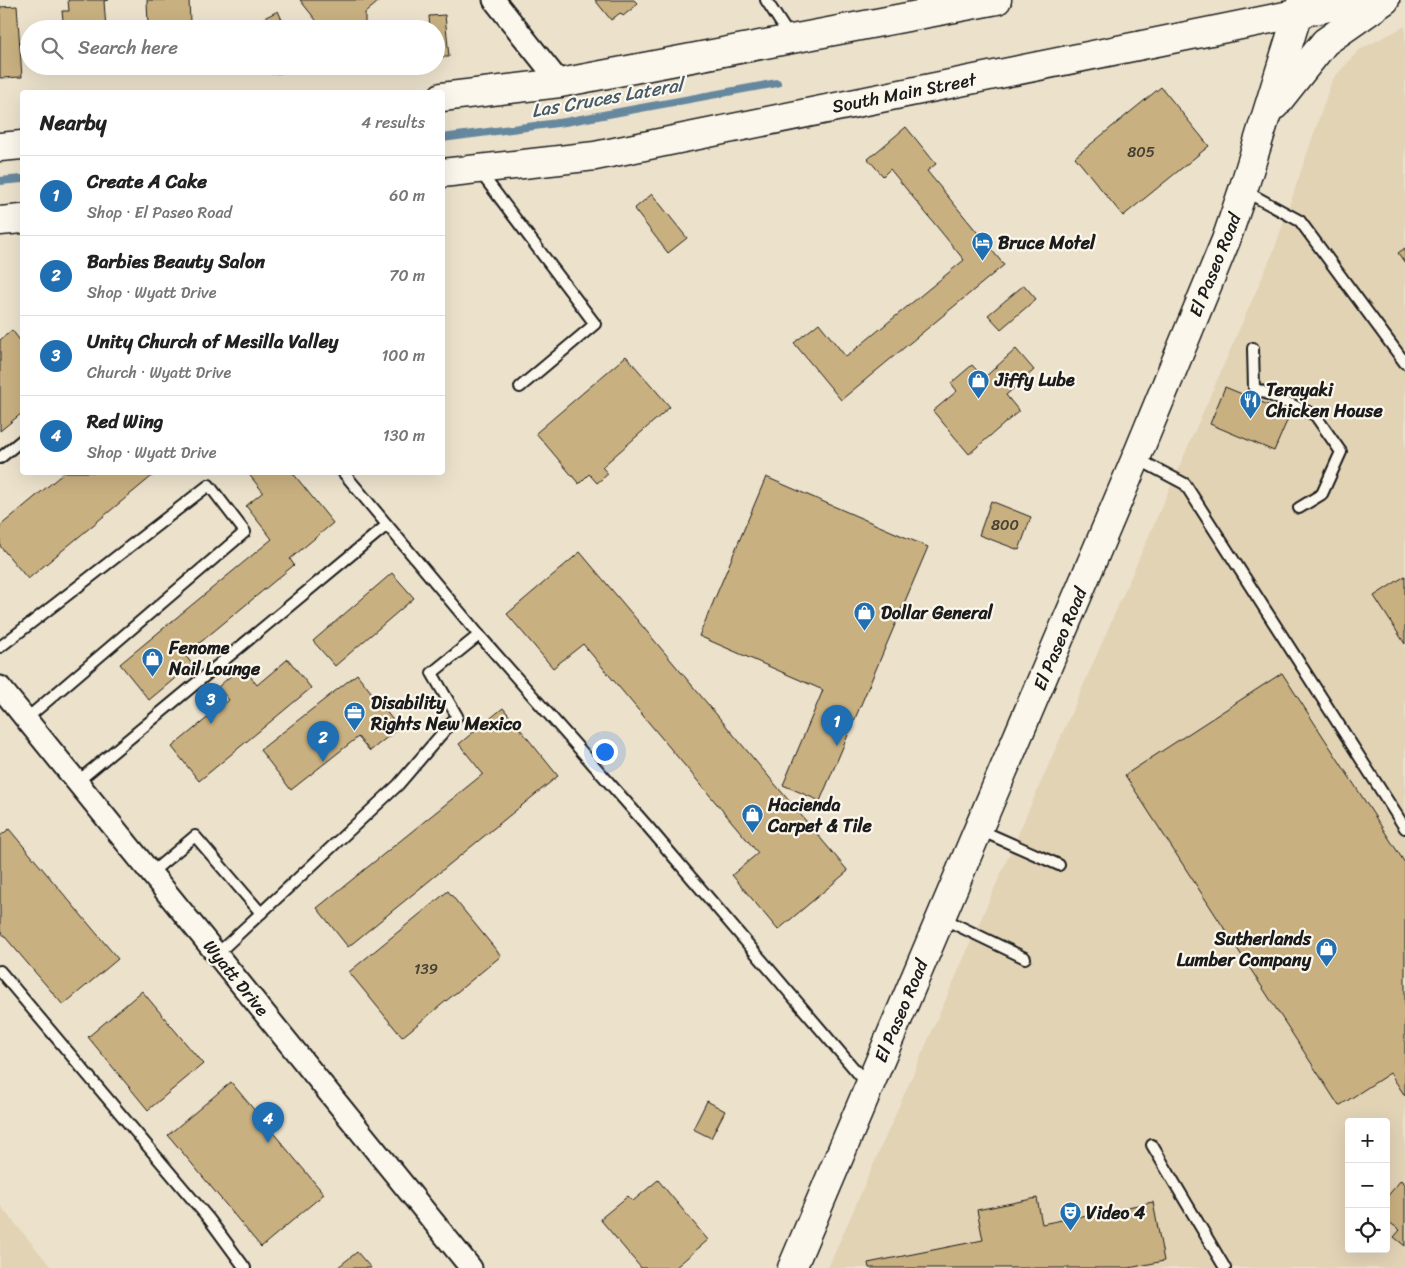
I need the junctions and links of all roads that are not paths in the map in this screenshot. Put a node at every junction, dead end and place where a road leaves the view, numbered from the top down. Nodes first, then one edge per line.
1 (494, 0) edge
2 (766, 0) edge
3 (997, 0) edge
4 (1364, 0) edge
5 (1384, 0) edge
6 (1300, 6) edge
7 (792, 39) junction
8 (560, 83) junction
9 (445, 97) edge
10 (1265, 118) junction
11 (20, 145) edge
12 (0, 147) edge
13 (478, 169) junction
14 (445, 173) edge
15 (1243, 190) junction
16 (20, 219) edge
17 (0, 221) edge
18 (1253, 348) dead end
19 (1405, 363) edge
20 (520, 387) dead end
21 (20, 442) edge
22 (0, 458) edge
23 (1136, 458) junction
24 (345, 475) edge
25 (1299, 508) dead end
26 (387, 525) junction
27 (479, 635) junction
28 (0, 646) edge
29 (0, 687) edge
30 (26, 719) junction
31 (77, 782) junction
32 (1405, 828) edge
33 (978, 829) junction
34 (1059, 865) dead end
35 (151, 873) junction
36 (261, 913) junction
37 (941, 917) junction
38 (217, 954) junction
39 (1025, 958) dead end
40 (0, 972) edge
41 (869, 1087) junction
42 (1152, 1145) dead end
43 (246, 1268) edge
44 (471, 1268) edge
45 (792, 1268) edge
46 (1225, 1268) edge

1 - 8 street
2 - 7 lane
3 - 7 main road
4 - 6 main road, South Main Street
5 - 10 main road
6 - 10 main road, El Paseo Road
6 - 13 main road, South Main Street
7 - 8 main road
8 - 9 main road
10 - 15 main road, El Paseo Road
11 - 12 main road
13 - 14 main road, South Main Street
13 - 20 lane
15 - 19 lane
15 - 23 main road, El Paseo Road
16 - 17 main road
18 - 25 lane
21 - 22 lane
23 - 32 lane
23 - 33 main road, El Paseo Road
24 - 26 lane
26 - 27 lane
26 - 31 lane
27 - 36 lane
27 - 41 lane
28 - 30 lane
29 - 30 street, Wyatt Drive
30 - 31 street, Wyatt Drive
31 - 35 street, Wyatt Drive
33 - 34 lane
33 - 37 main road, El Paseo Road
35 - 36 lane
35 - 38 street, Wyatt Drive
36 - 38 lane
37 - 39 lane
37 - 41 main road, El Paseo Road
38 - 44 street, Wyatt Drive
40 - 43 lane
41 - 45 main road, El Paseo Road
42 - 46 lane

